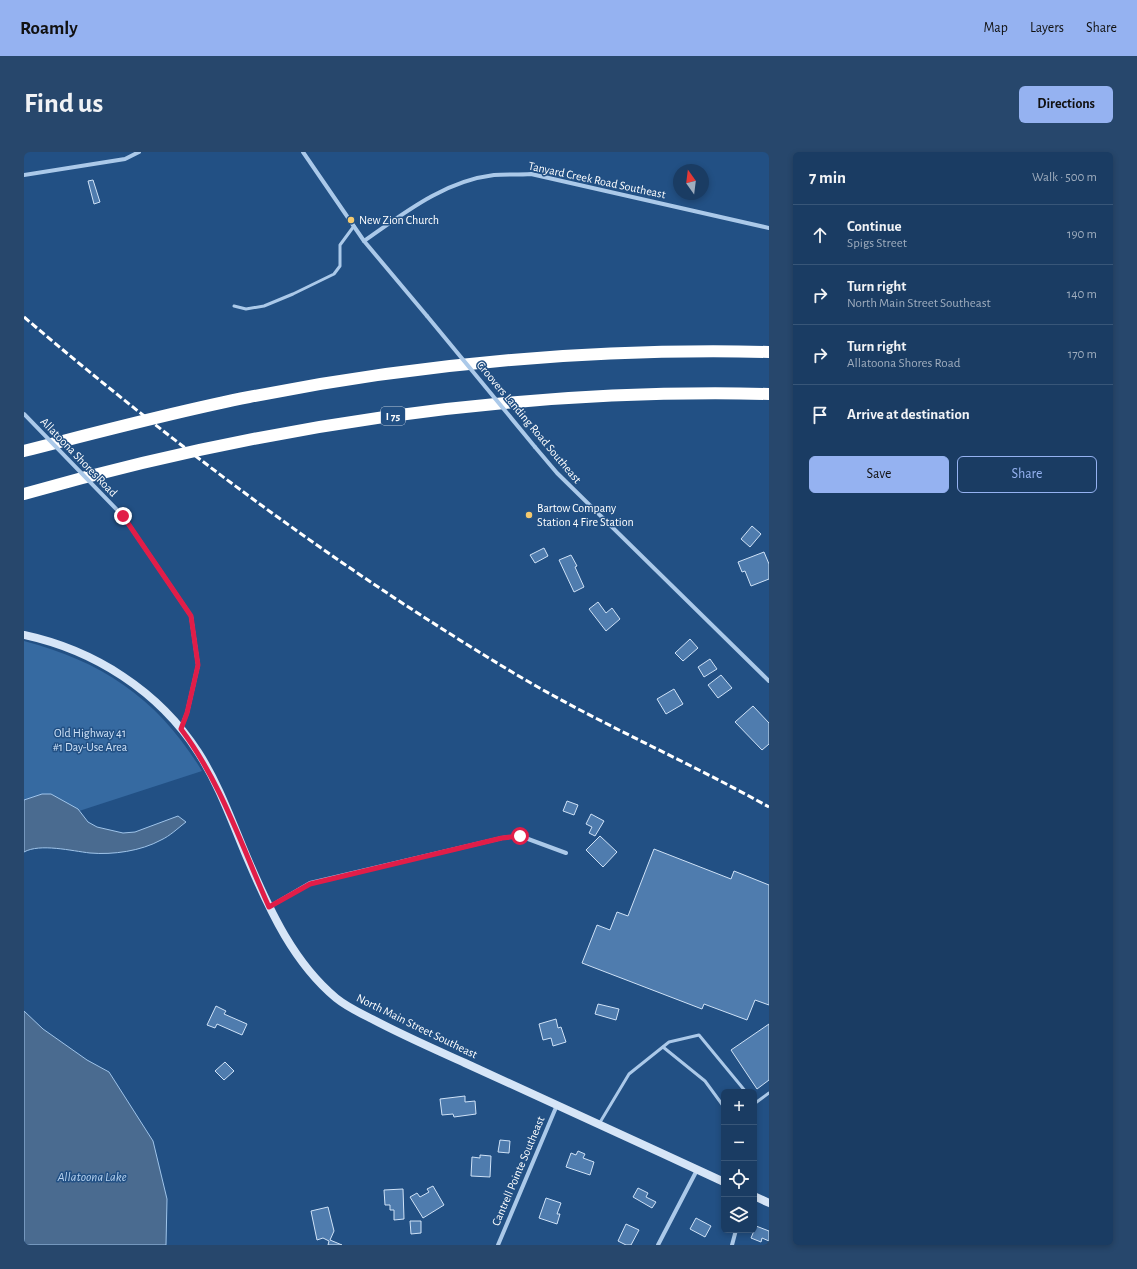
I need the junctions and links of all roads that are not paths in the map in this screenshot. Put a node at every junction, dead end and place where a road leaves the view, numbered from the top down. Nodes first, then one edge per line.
1 (139, 152) edge
2 (303, 152) edge
3 (24, 175) edge
4 (354, 226) junction
5 (769, 228) edge
6 (364, 241) junction
7 (234, 306) dead end
8 (769, 352) edge
9 (769, 394) edge
10 (24, 414) edge
11 (24, 451) edge
12 (24, 494) edge
13 (24, 635) edge
14 (769, 681) edge
15 (181, 729) junction
16 (566, 853) dead end
17 (269, 907) junction
18 (663, 1047) junction
19 (744, 1089) edge
20 (769, 1093) edge
21 (757, 1101) edge
22 (721, 1103) edge
23 (557, 1105) junction
24 (600, 1124) junction
25 (697, 1170) junction
26 (721, 1181) edge
27 (756, 1197) edge
28 (769, 1203) edge
29 (735, 1233) edge
30 (498, 1245) edge
31 (658, 1245) edge
32 (732, 1245) edge

1 - 3 street
2 - 4 street, Groovers Landing Road Southeast
4 - 6 street, Groovers Landing Road Southeast
4 - 7 lane
5 - 6 street, Tanyard Creek Road Southeast
6 - 14 street, Groovers Landing Road Southeast, bridge
8 - 11 highway
9 - 12 highway, I 75
10 - 15 street, Allatoona Shores Road, bridge
13 - 15 street, North Main Street Southeast
15 - 17 street, North Main Street Southeast
16 - 17 street
17 - 23 street, North Main Street Southeast
18 - 19 lane
18 - 22 lane
18 - 24 lane
20 - 21 lane
23 - 24 street, North Main Street Southeast
23 - 30 street, Cantrell Pointe Southeast
24 - 25 street, North Main Street Southeast
25 - 26 street, North Main Street Southeast
25 - 31 street
27 - 28 street
29 - 32 street

